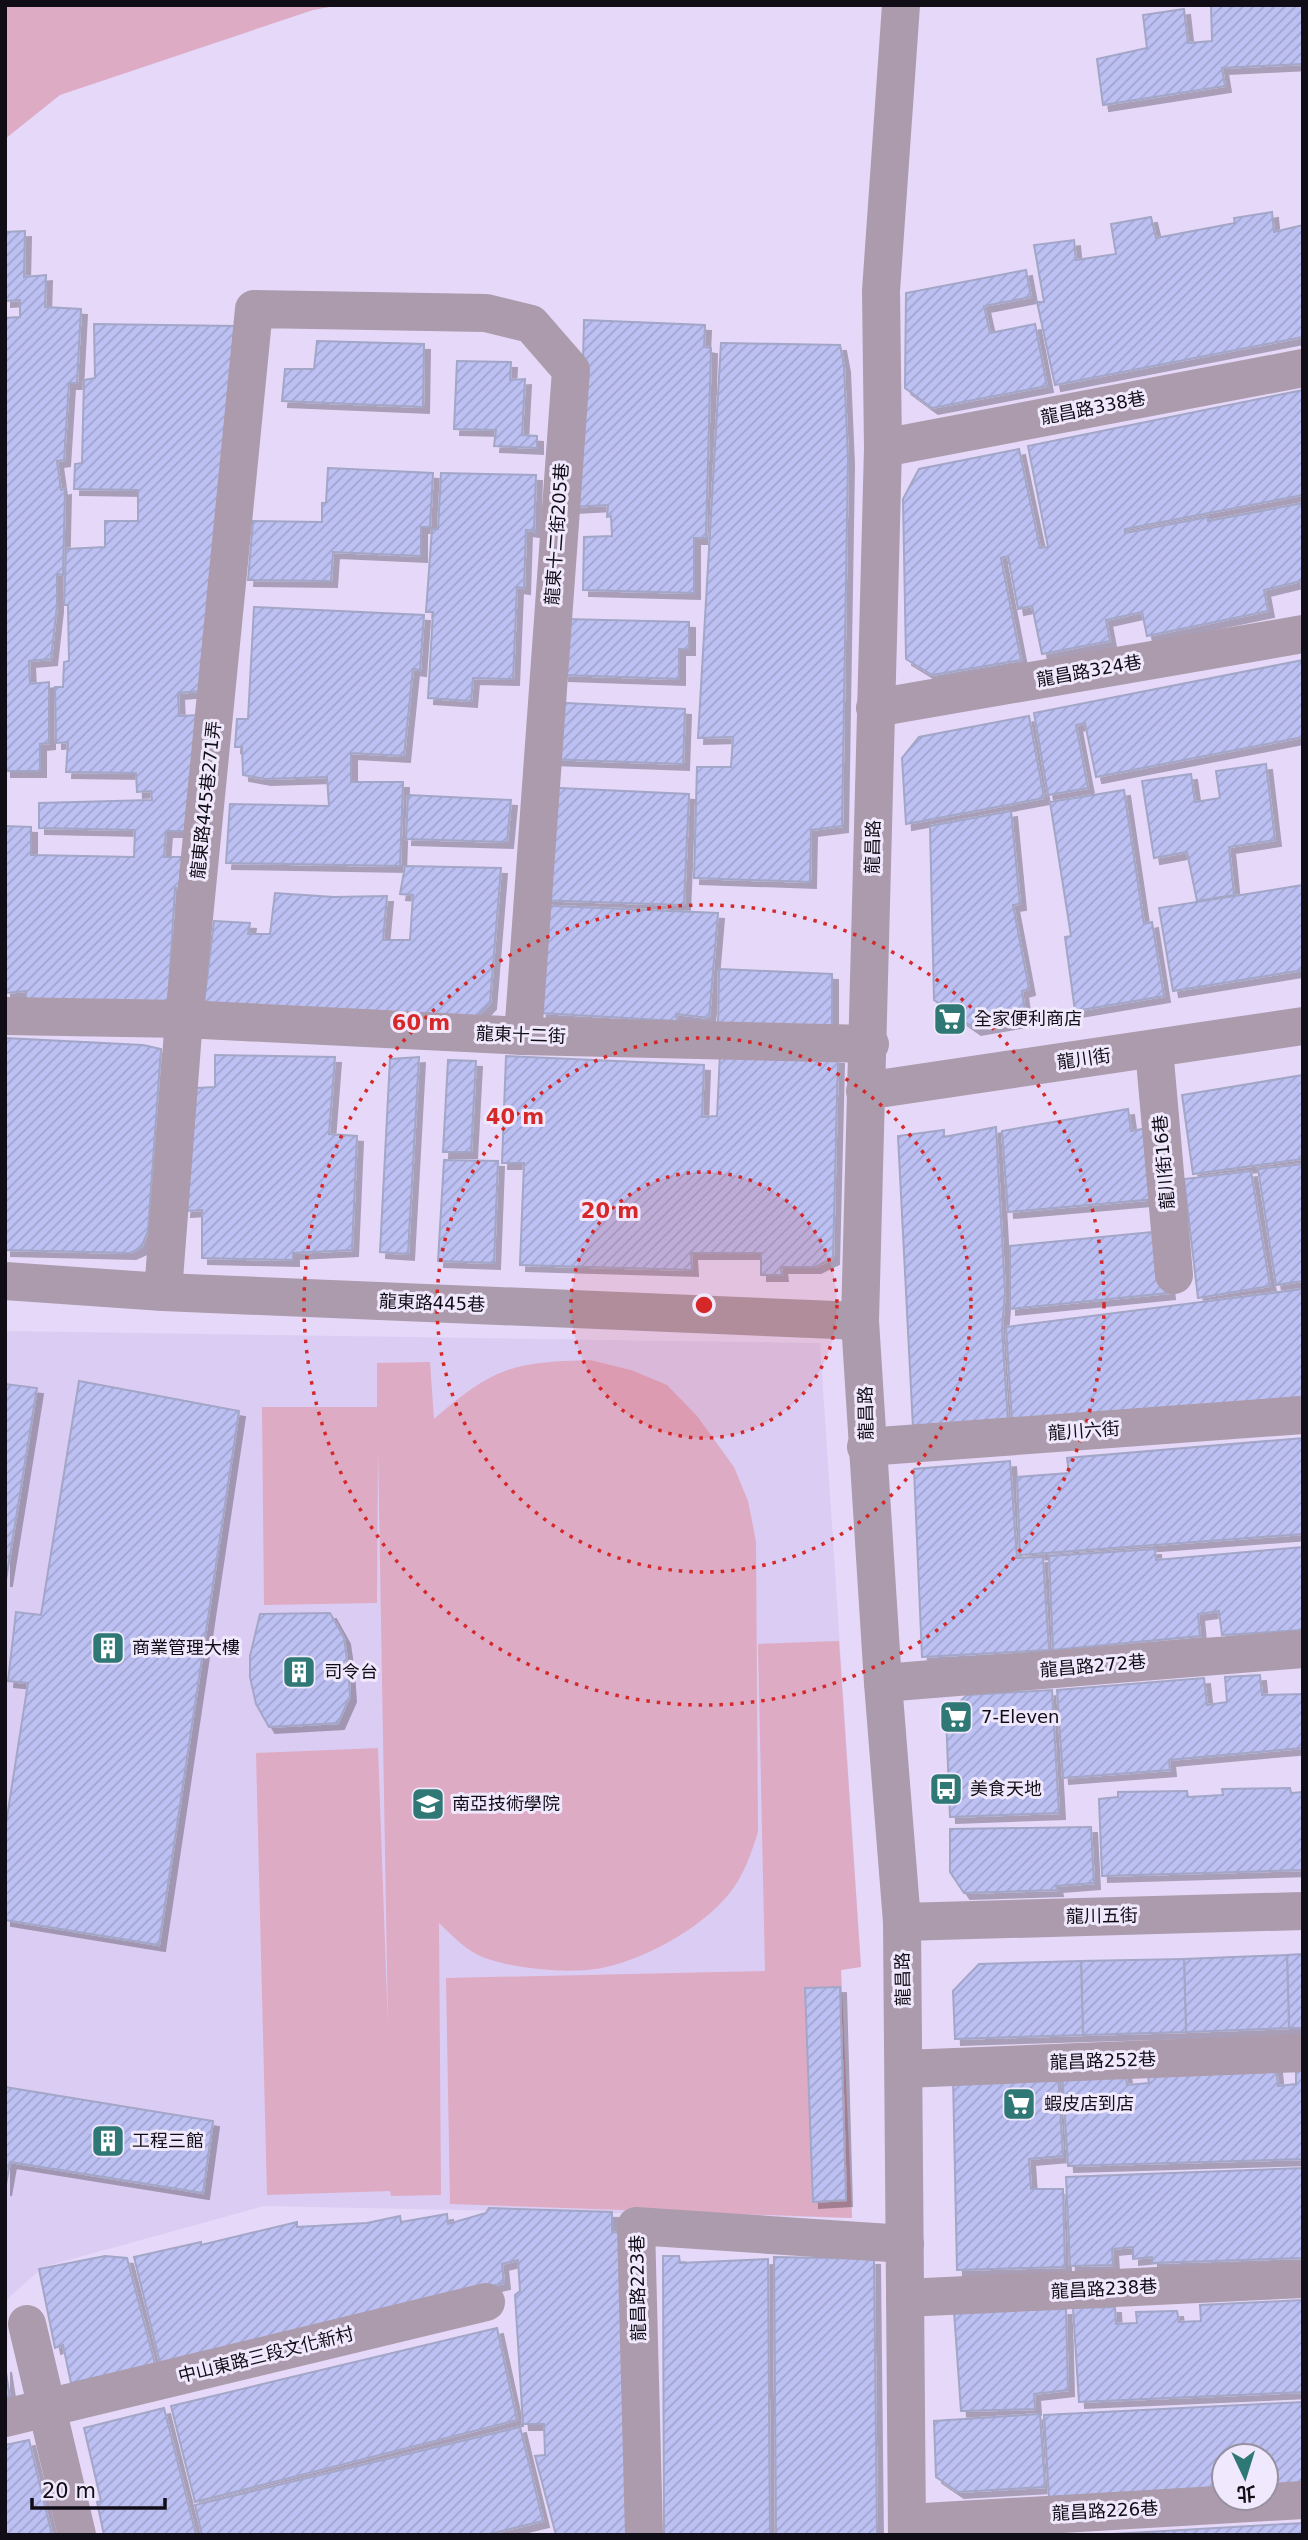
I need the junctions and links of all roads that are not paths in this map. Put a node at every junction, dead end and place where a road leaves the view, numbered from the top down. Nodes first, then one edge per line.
1 (901, 5) edge
2 (254, 309) joint
3 (1303, 368) edge
4 (883, 448) junction
5 (1303, 634) edge
6 (875, 708) junction
7 (5, 1016) edge
8 (184, 1019) junction
9 (1303, 1026) edge
10 (523, 1036) junction
11 (870, 1044) junction
12 (1154, 1049) junction
13 (866, 1091) junction
14 (1174, 1275) dead end
15 (5, 1281) edge
16 (163, 1292) junction
17 (860, 1321) junction
18 (1303, 1415) edge
19 (866, 1447) junction
20 (1303, 1649) edge
21 (883, 1683) junction
22 (1303, 1911) edge
23 (902, 1922) junction
24 (1303, 2053) edge
25 (904, 2069) junction
26 (905, 2244) junction
27 (1303, 2279) edge
28 (905, 2298) junction
29 (486, 2302) dead end
30 (27, 2324) dead end
31 (46, 2409) junction
32 (5, 2418) edge
33 (1303, 2500) edge
34 (907, 2529) edge
35 (77, 2535) edge
36 (644, 2535) edge

1 - 4 street, 龍昌路
2 - 8 street, 龍東路445巷271弄
2 - 10 street, 龍東十二街205巷
3 - 4 street, 龍昌路338巷
4 - 6 street, 龍昌路
5 - 6 street, 龍昌路324巷
6 - 11 street, 龍昌路
7 - 8 street, 龍東十二街
8 - 10 street, 龍東十二街
8 - 16 street, 龍東路445巷271弄
9 - 12 street, 龍川街
10 - 11 street, 龍東十二街
11 - 13 street, 龍昌路
12 - 13 street, 龍川街
12 - 14 street, 龍川街16巷
13 - 17 street, 龍昌路
15 - 16 street, 龍東路445巷
16 - 17 street, 龍東路445巷
17 - 19 street, 龍昌路
18 - 19 street, 龍川六街
19 - 21 street, 龍昌路
20 - 21 street, 龍昌路272巷
21 - 23 street, 龍昌路
22 - 23 street, 龍川五街
23 - 25 street, 龍昌路
24 - 25 street, 龍昌路252巷
25 - 26 street, 龍昌路
26 - 28 street, 龍昌路
26 - 36 street, 龍昌路223巷
27 - 28 street, 龍昌路238巷
28 - 34 street, 龍昌路
29 - 31 street, 中山東路三段文化新村
30 - 31 street
31 - 32 street, 中山東路三段文化新村
31 - 35 street
33 - 34 street, 龍昌路226巷

